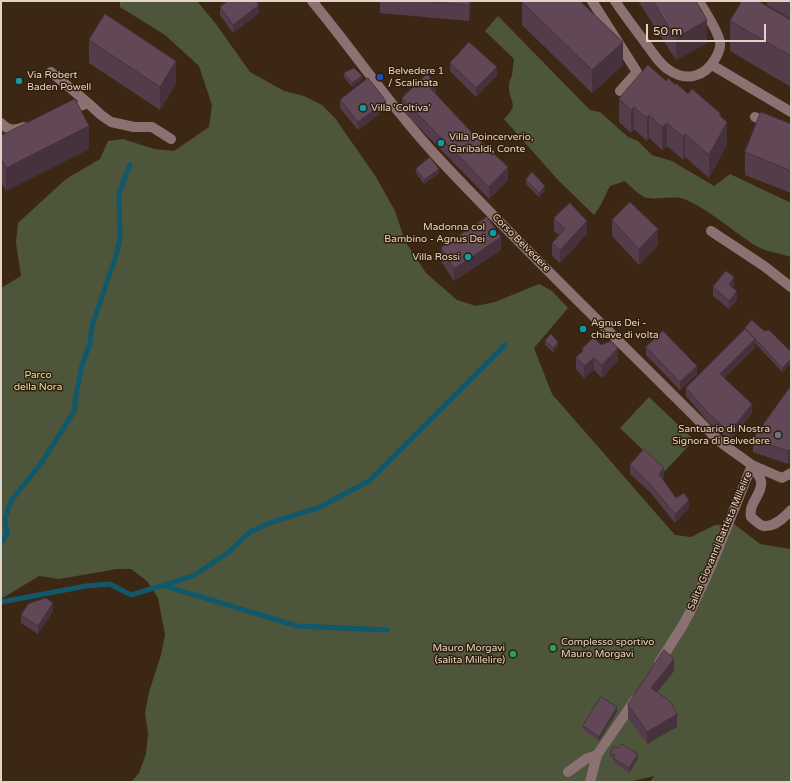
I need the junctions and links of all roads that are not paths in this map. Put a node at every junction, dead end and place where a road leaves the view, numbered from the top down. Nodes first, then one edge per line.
1 (312, 1) edge
2 (592, 1) edge
3 (615, 1) edge
4 (699, 1) edge
5 (712, 65) junction
6 (51, 72) dead end
7 (620, 91) dead end
8 (88, 103) junction
9 (791, 112) edge
10 (58, 114) edge
11 (755, 117) dead end
12 (1, 123) edge
13 (36, 123) edge
14 (791, 132) edge
15 (171, 139) dead end
16 (711, 231) dead end
17 (791, 287) edge
18 (752, 465) junction
19 (788, 478) edge
20 (791, 510) edge
21 (654, 670) edge
22 (641, 690) edge
23 (597, 755) junction
24 (568, 772) dead end
25 (590, 782) edge

1 - 18 street, Corso Belvedere
2 - 7 street
3 - 5 street
4 - 5 street
5 - 9 street
6 - 8 street
8 - 10 street
8 - 15 street
11 - 14 street
12 - 13 street
16 - 17 street
18 - 19 street
18 - 20 street
18 - 21 street, Salita Giovanni Battista Millelire
22 - 23 street
23 - 24 street
23 - 25 street

